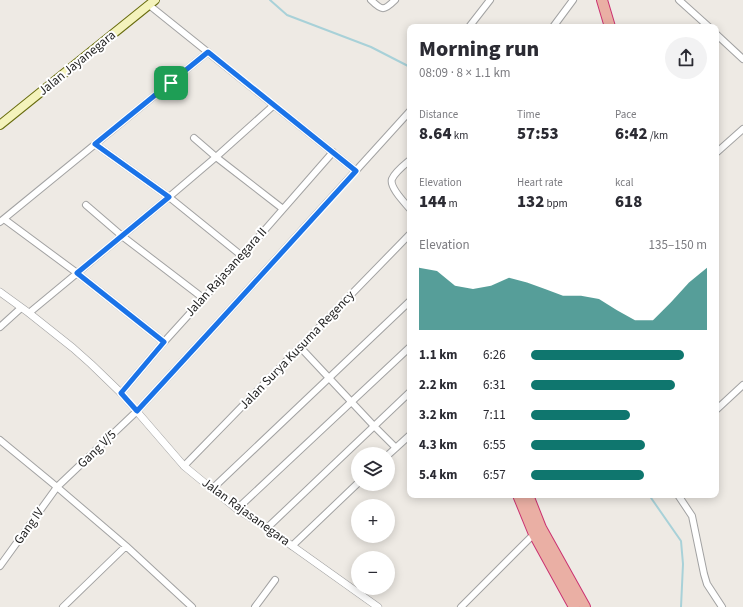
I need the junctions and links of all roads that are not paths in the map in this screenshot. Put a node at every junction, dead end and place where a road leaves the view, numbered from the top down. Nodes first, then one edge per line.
1 (371, 0) edge
2 (395, 0) edge
3 (573, 0) edge
4 (602, 0) edge
5 (679, 0) edge
6 (488, 1) edge
7 (152, 2) edge
8 (471, 24) edge
9 (555, 24) edge
10 (609, 24) edge
11 (706, 24) edge
12 (719, 37) edge
13 (208, 52) junction
14 (743, 59) edge
15 (274, 105) junction
16 (407, 114) edge
17 (0, 125) edge
18 (743, 128) edge
19 (194, 138) dead end
20 (95, 144) junction
21 (719, 150) edge
22 (333, 152) junction
23 (216, 157) junction
24 (407, 163) edge
25 (356, 171) junction
26 (169, 197) junction
27 (86, 204) dead end
28 (407, 205) edge
29 (283, 209) junction
30 (2, 220) edge
31 (122, 236) junction
32 (407, 237) edge
33 (242, 256) junction
34 (77, 273) junction
35 (0, 292) edge
36 (203, 298) junction
37 (407, 304) edge
38 (21, 308) junction
39 (29, 313) junction
40 (0, 327) edge
41 (164, 342) junction
42 (300, 347) junction
43 (407, 350) edge
44 (328, 378) junction
45 (743, 385) edge
46 (121, 393) junction
47 (407, 395) edge
48 (352, 402) junction
49 (719, 407) edge
50 (137, 411) junction
51 (374, 426) junction
52 (407, 437) edge
53 (0, 440) edge
54 (396, 448) joint
55 (184, 466) junction
56 (57, 487) junction
57 (212, 489) junction
58 (351, 490) edge
59 (519, 498) edge
60 (529, 498) edge
61 (680, 498) edge
62 (237, 509) junction
63 (267, 528) junction
64 (534, 534) junction
65 (126, 546) junction
66 (292, 546) junction
67 (0, 566) edge
68 (275, 580) dead end
69 (64, 607) edge
70 (192, 607) edge
71 (255, 607) edge
72 (378, 607) edge
73 (461, 607) edge
74 (574, 607) edge
75 (585, 607) edge
76 (722, 607) edge

1 - 2 street
3 - 9 street
4 - 10 highway
5 - 11 street
6 - 8 street
7 - 13 street
7 - 17 main road, Jalan Jayanegara
12 - 14 street
13 - 15 street
13 - 20 street
15 - 22 street
15 - 23 street
16 - 25 street, Gang V/5
18 - 21 street
19 - 23 street
20 - 26 street
20 - 30 street
22 - 25 street
22 - 29 street, Jalan Rajasanegara II
23 - 26 street
23 - 29 street
24 - 28 street
25 - 50 street, Gang V/5
26 - 31 street
26 - 33 street
27 - 31 street
29 - 33 street, Jalan Rajasanegara II
30 - 34 street
31 - 34 street
31 - 36 street
32 - 42 street, Jalan Surya Kusuma Regency
33 - 36 street, Jalan Rajasanegara II
34 - 39 street
34 - 41 street
35 - 38 street, Jalan Rajasanegara
36 - 41 street, Jalan Rajasanegara II
37 - 44 street
38 - 39 street, Jalan Rajasanegara
38 - 40 street
39 - 46 street, Jalan Rajasanegara
41 - 46 street, Jalan Rajasanegara II
42 - 44 street
42 - 55 street, Jalan Surya Kusuma Regency
43 - 48 street
44 - 48 street
44 - 57 street
45 - 49 street
46 - 50 street, Jalan Rajasanegara
47 - 51 street
48 - 51 street
48 - 62 street
50 - 55 street, Jalan Rajasanegara
50 - 56 street, Gang V/5
51 - 54 street
51 - 63 street
52 - 54 street
53 - 56 street
55 - 57 street, Jalan Rajasanegara
56 - 65 street
56 - 67 street, Gang IV
57 - 62 street, Jalan Rajasanegara
58 - 66 street
59 - 64 highway
60 - 75 highway
61 - 76 street
62 - 63 street, Jalan Rajasanegara
63 - 66 street, Jalan Rajasanegara
64 - 73 street
64 - 74 highway
65 - 69 street
65 - 70 street
66 - 72 street, Jalan Rajasanegara
68 - 71 street

